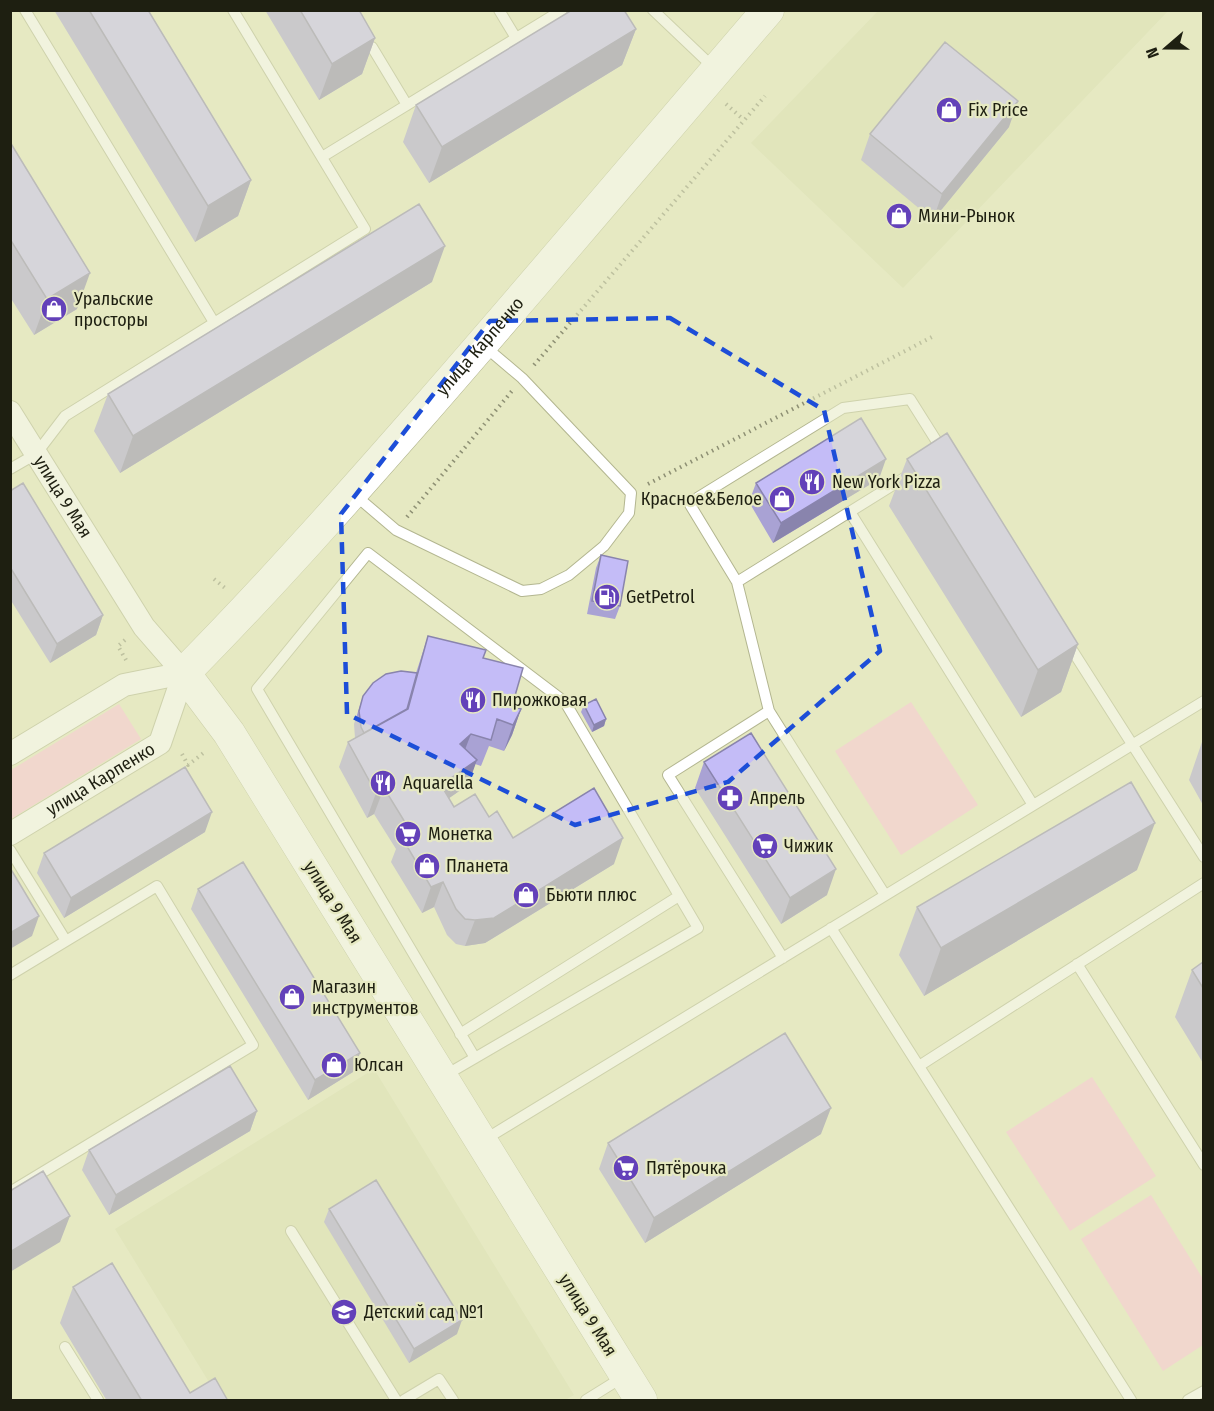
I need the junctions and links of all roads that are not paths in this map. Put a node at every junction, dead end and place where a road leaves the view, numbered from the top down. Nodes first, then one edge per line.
1 (25, 10) edge
2 (233, 10) edge
3 (500, 10) edge
4 (562, 10) edge
5 (653, 10) edge
6 (768, 10) edge
7 (516, 38) junction
8 (372, 47) edge
9 (717, 71) junction
10 (406, 105) junction
11 (322, 157) junction
12 (215, 324) junction
13 (483, 344) junction
14 (10, 412) edge
15 (36, 454) junction
16 (951, 463) edge
17 (10, 469) edge
18 (916, 471) edge
19 (352, 493) junction
20 (850, 512) junction
21 (737, 582) junction
22 (1062, 633) edge
23 (184, 673) junction
24 (1203, 701) edge
25 (769, 711) junction
26 (1133, 744) junction
27 (10, 754) edge
28 (1033, 805) junction
29 (10, 834) edge
30 (10, 850) edge
31 (1203, 857) edge
32 (1203, 883) edge
33 (679, 896) junction
34 (885, 896) junction
35 (831, 928) junction
36 (66, 941) junction
37 (783, 958) junction
38 (1077, 964) junction
39 (10, 975) edge
40 (460, 1034) junction
41 (475, 1058) junction
42 (919, 1066) junction
43 (442, 1078) junction
44 (481, 1142) junction
45 (1203, 1165) edge
46 (10, 1192) edge
47 (291, 1231) dead end
48 (65, 1347) dead end
49 (634, 1388) edge
50 (1203, 1391) edge
51 (98, 1401) edge
52 (396, 1401) edge
53 (404, 1401) edge
54 (453, 1401) edge
55 (586, 1401) edge
56 (1131, 1401) edge
57 (1188, 1401) edge

1 - 12 lane
2 - 11 lane
3 - 7 lane
4 - 7 lane
5 - 9 lane
6 - 9 main road, улица Карпенко
7 - 10 lane
8 - 10 lane
9 - 13 main road, улица Карпенко
10 - 11 lane
11 - 12 lane
12 - 15 lane
13 - 19 main road, улица Карпенко
13 - 19 lane
14 - 15 street, улица 9 Мая
15 - 17 lane
15 - 23 street, улица 9 Мая
16 - 21 lane
18 - 20 lane
19 - 23 main road, улица Карпенко
20 - 21 lane
20 - 28 lane
21 - 25 lane
22 - 26 lane
23 - 27 street
23 - 29 street, улица Карпенко
23 - 43 main road, улица 9 Мая
24 - 26 lane
25 - 34 lane
25 - 37 lane
26 - 28 lane
26 - 31 lane
28 - 34 lane
30 - 36 lane
32 - 38 lane
33 - 40 lane
33 - 40 lane
33 - 41 lane
34 - 35 lane
35 - 37 lane
35 - 42 lane
36 - 39 lane
36 - 46 lane
37 - 44 lane
38 - 42 lane
38 - 45 lane
40 - 41 lane
41 - 43 lane
42 - 56 lane
43 - 44 main road, улица 9 Мая
44 - 49 main road, улица 9 Мая
47 - 52 lane
48 - 51 lane
49 - 55 lane
50 - 57 lane
53 - 54 lane

